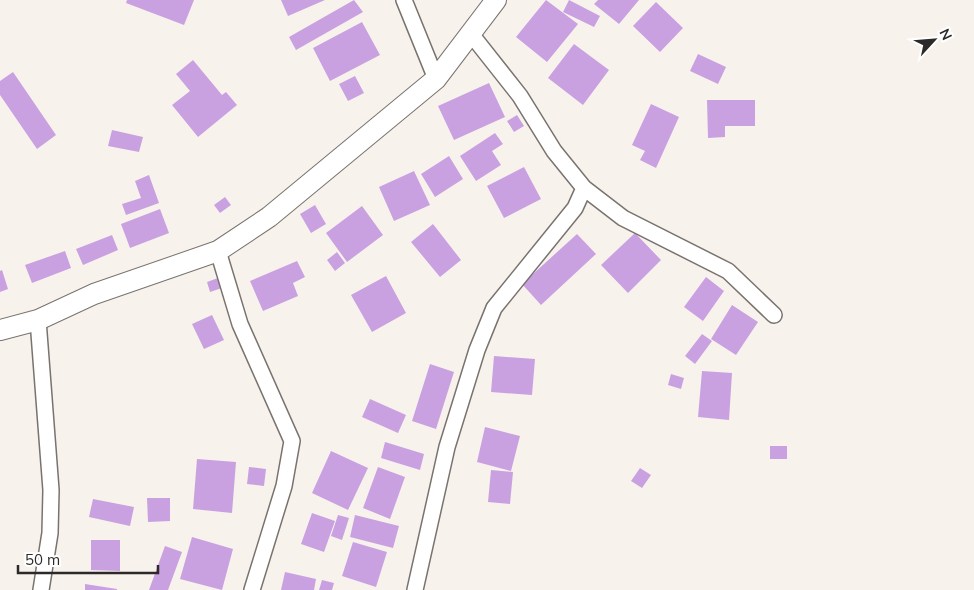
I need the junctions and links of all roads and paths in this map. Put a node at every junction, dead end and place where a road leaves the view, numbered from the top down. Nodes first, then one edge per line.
1 (404, 0) edge
2 (496, 0) edge
3 (472, 34) junction
4 (436, 79) junction
5 (584, 188) junction
6 (218, 251) junction
7 (774, 315) dead end
8 (38, 320) junction
9 (0, 330) edge
10 (41, 590) edge
11 (252, 590) edge
12 (415, 590) edge

1 - 4 street
2 - 3 street
3 - 4 street
3 - 5 street
4 - 6 street
5 - 7 street
5 - 12 street
6 - 8 street
6 - 11 street
8 - 9 street
8 - 10 street

